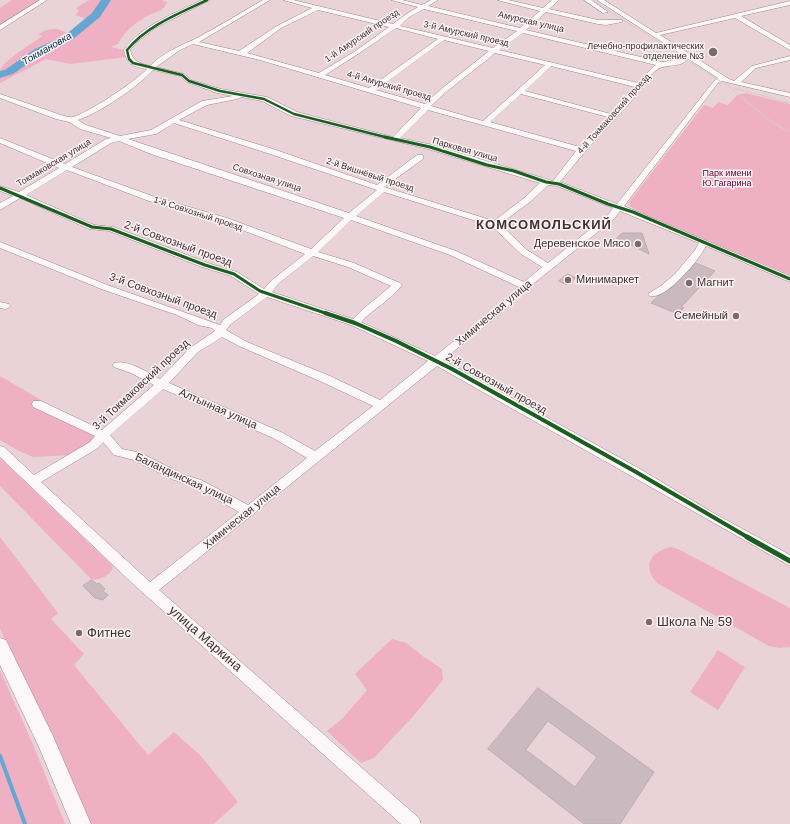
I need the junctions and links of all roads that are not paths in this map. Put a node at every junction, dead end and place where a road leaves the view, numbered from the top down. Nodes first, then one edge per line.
1 (44, 0) edge
2 (207, 0) edge
3 (267, 0) edge
4 (286, 0) edge
5 (394, 0) edge
6 (435, 0) edge
7 (500, 0) edge
8 (556, 0) edge
9 (587, 0) edge
10 (600, 0) edge
11 (790, 3) edge
12 (423, 7) junction
13 (317, 8) junction
14 (545, 10) junction
15 (736, 16) junction
16 (620, 21) junction
17 (395, 26) junction
18 (0, 28) edge
19 (522, 30) junction
20 (654, 35) junction
21 (443, 38) junction
22 (191, 42) junction
23 (790, 48) edge
24 (495, 50) junction
25 (240, 52) junction
26 (790, 58) edge
27 (683, 61) junction
28 (550, 64) junction
29 (662, 64) junction
30 (151, 68) junction
31 (320, 75) junction
32 (719, 80) junction
33 (737, 82) junction
34 (641, 86) junction
35 (217, 90) junction
36 (371, 90) junction
37 (521, 92) junction
38 (790, 95) edge
39 (0, 96) edge
40 (241, 96) junction
41 (205, 103) junction
42 (428, 107) junction
43 (612, 116) junction
44 (72, 120) junction
45 (174, 121) junction
46 (485, 123) junction
47 (120, 139) junction
48 (395, 139) junction
49 (0, 140) edge
50 (581, 150) junction
51 (420, 157) dead end
52 (65, 167) junction
53 (551, 182) junction
54 (0, 188) edge
55 (381, 188) junction
56 (19, 196) junction
57 (0, 207) edge
58 (619, 208) junction
59 (351, 217) junction
60 (495, 224) junction
61 (704, 242) junction
62 (0, 246) edge
63 (312, 253) junction
64 (549, 267) junction
65 (790, 279) edge
66 (524, 286) junction
67 (266, 293) junction
68 (654, 294) dead end
69 (355, 322) junction
70 (222, 332) junction
71 (436, 362) junction
72 (118, 365) dead end
73 (161, 384) junction
74 (37, 404) dead end
75 (380, 405) junction
76 (103, 435) junction
77 (0, 450) edge
78 (316, 458) junction
79 (33, 481) junction
80 (248, 512) junction
81 (790, 561) edge
82 (150, 590) junction
83 (0, 646) edge
84 (81, 824) edge
85 (413, 824) edge

1 - 18 street
2 - 30 street, Парковая улица
3 - 22 street
4 - 13 street, 3-й Амурский проезд
5 - 12 street, Амурская улица
6 - 12 street, 1-й Амурский проезд
7 - 14 street
8 - 14 street
9 - 16 street
10 - 20 street
11 - 15 street
12 - 17 street, 1-й Амурский проезд
12 - 19 street, Амурская улица
13 - 17 street, 3-й Амурский проезд
13 - 25 street
14 - 16 street
14 - 19 street
15 - 20 street
15 - 23 street
16 - 27 street
17 - 21 street, 3-й Амурский проезд
17 - 31 street, 1-й Амурский проезд
19 - 24 street
19 - 29 street, Амурская улица
20 - 32 street
21 - 24 street, 3-й Амурский проезд
21 - 36 street
22 - 25 street, 4-й Амурский проезд
22 - 30 street
24 - 28 street, 3-й Амурский проезд
24 - 42 street
25 - 31 street, 4-й Амурский проезд
26 - 33 street
27 - 29 street
27 - 32 street
28 - 34 street, 3-й Амурский проезд
28 - 37 street
29 - 34 street, 4-й Токмаковский проезд
30 - 35 street, Парковая улица
30 - 44 street
31 - 36 street, 4-й Амурский проезд
32 - 33 street
32 - 58 street, Химическая улица
33 - 38 street
34 - 43 street, 4-й Токмаковский проезд
35 - 40 street, Парковая улица
35 - 41 street
36 - 42 street, 4-й Амурский проезд
37 - 43 street
37 - 46 street
39 - 44 street, Совхозная улица
40 - 41 street
40 - 48 street, Парковая улица
41 - 45 street, Токмаковская улица
42 - 46 street, 4-й Амурский проезд
42 - 48 street
43 - 50 street, 4-й Токмаковский проезд
44 - 47 street, Совхозная улица
45 - 47 street, Токмаковская улица
45 - 55 street, 2-й Вишнёвый проезд
46 - 50 street, 4-й Амурский проезд
47 - 52 street, Токмаковская улица
47 - 59 street, Совхозная улица
48 - 53 street, Парковая улица
49 - 52 street, 1-й Совхозный проезд
50 - 53 street, 4-й Токмаковский проезд
51 - 55 street, 3-й Токмаковский проезд
52 - 56 street, Токмаковская улица
52 - 63 street, 1-й Совхозный проезд
53 - 58 street, Парковая улица
53 - 60 street, 4-й Токмаковский проезд
54 - 56 street, 2-й Совхозный проезд
55 - 59 street, 3-й Токмаковский проезд
55 - 60 street, 2-й Вишнёвый проезд
56 - 57 street, Токмаковская улица
56 - 67 street, 2-й Совхозный проезд
58 - 61 street, Парковая улица
58 - 64 street, Химическая улица
59 - 63 street, 3-й Токмаковский проезд
59 - 66 street, Совхозная улица
60 - 64 street, 2-й Вишнёвый проезд
61 - 65 street, Парковая улица
61 - 68 street
62 - 70 street, 3-й Совхозный проезд
63 - 67 street, 3-й Токмаковский проезд
63 - 69 street, 1-й Совхозный проезд
64 - 66 street, Химическая улица
66 - 71 street, Химическая улица
67 - 69 street, 2-й Совхозный проезд
67 - 70 street, 3-й Токмаковский проезд
69 - 71 street, 2-й Совхозный проезд
70 - 73 street, 3-й Токмаковский проезд
70 - 75 street, 3-й Совхозный проезд
71 - 75 street, Химическая улица
71 - 81 street, 2-й Совхозный проезд
72 - 73 street, Алтынная улица
73 - 76 street, 3-й Токмаковский проезд
73 - 78 street, Алтынная улица
74 - 76 street, Баландинская улица
75 - 78 street, Химическая улица
76 - 79 street, 3-й Токмаковский проезд
76 - 80 street, Баландинская улица
77 - 79 street, улица Маркина
78 - 80 street, Химическая улица
79 - 82 street, улица Маркина
80 - 82 street, Химическая улица
82 - 85 street, улица Маркина
83 - 84 main road

